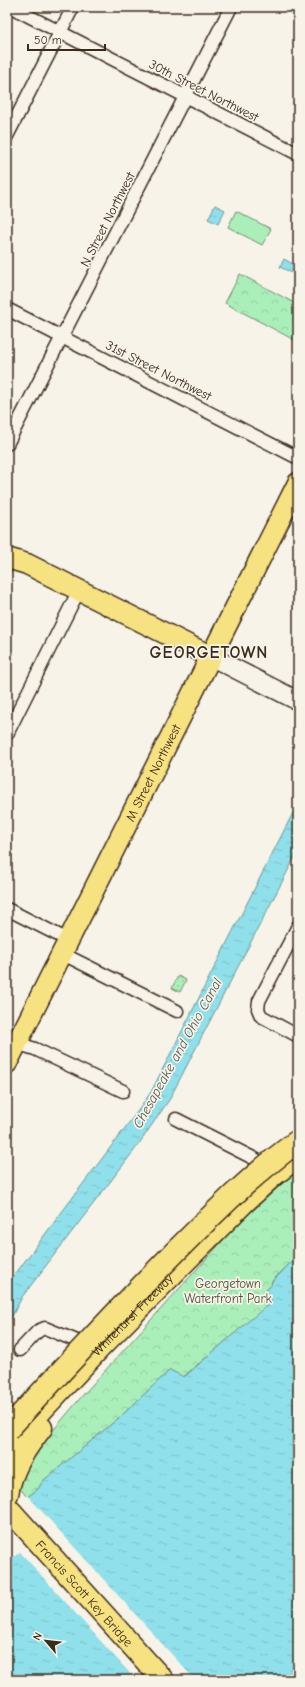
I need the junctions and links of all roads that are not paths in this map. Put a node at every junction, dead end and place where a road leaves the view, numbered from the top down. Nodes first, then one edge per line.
1 (11, 7) edge
2 (73, 7) edge
3 (231, 7) edge
4 (60, 32) junction
5 (185, 96) junction
6 (7, 136) edge
7 (298, 154) edge
8 (7, 309) edge
9 (62, 337) junction
10 (7, 444) edge
11 (298, 458) edge
12 (298, 483) edge
13 (7, 558) edge
14 (79, 590) junction
15 (210, 656) junction
16 (298, 701) edge
17 (7, 734) edge
18 (7, 909) edge
19 (298, 926) edge
20 (65, 947) junction
21 (177, 1011) dead end
22 (298, 1036) edge
23 (12, 1041) edge
24 (7, 1062) edge
25 (123, 1092) dead end
26 (176, 1119) dead end
27 (298, 1141) edge
28 (298, 1148) edge
29 (298, 1156) edge
30 (257, 1160) dead end
31 (208, 1238) junction
32 (92, 1347) junction
33 (20, 1350) dead end
34 (7, 1430) edge
35 (7, 1440) edge
36 (7, 1447) edge
37 (7, 1494) edge
38 (7, 1507) edge
39 (163, 1680) edge

1 - 4 street, 30th Street Northwest
2 - 4 street
3 - 5 street, N Street Northwest
4 - 5 street, 30th Street Northwest
4 - 6 street
5 - 7 street, 30th Street Northwest
5 - 9 street, N Street Northwest
8 - 9 street, 31st Street Northwest
9 - 10 street, N Street Northwest
9 - 11 street, 31st Street Northwest
12 - 15 main road, M Street Northwest
13 - 14 main road
14 - 15 main road
14 - 17 street
15 - 16 main road
15 - 20 main road, M Street Northwest
18 - 20 street
19 - 22 street
20 - 21 street
20 - 23 main road, M Street Northwest
23 - 24 main road, M Street Northwest
23 - 25 street
26 - 30 street
27 - 34 highway, Whitehurst Freeway, bridge
28 - 32 street
29 - 31 highway, Whitehurst Freeway
31 - 36 highway, Whitehurst Freeway
31 - 37 highway
32 - 33 street
32 - 35 street
38 - 39 highway, Francis Scott Key Bridge

